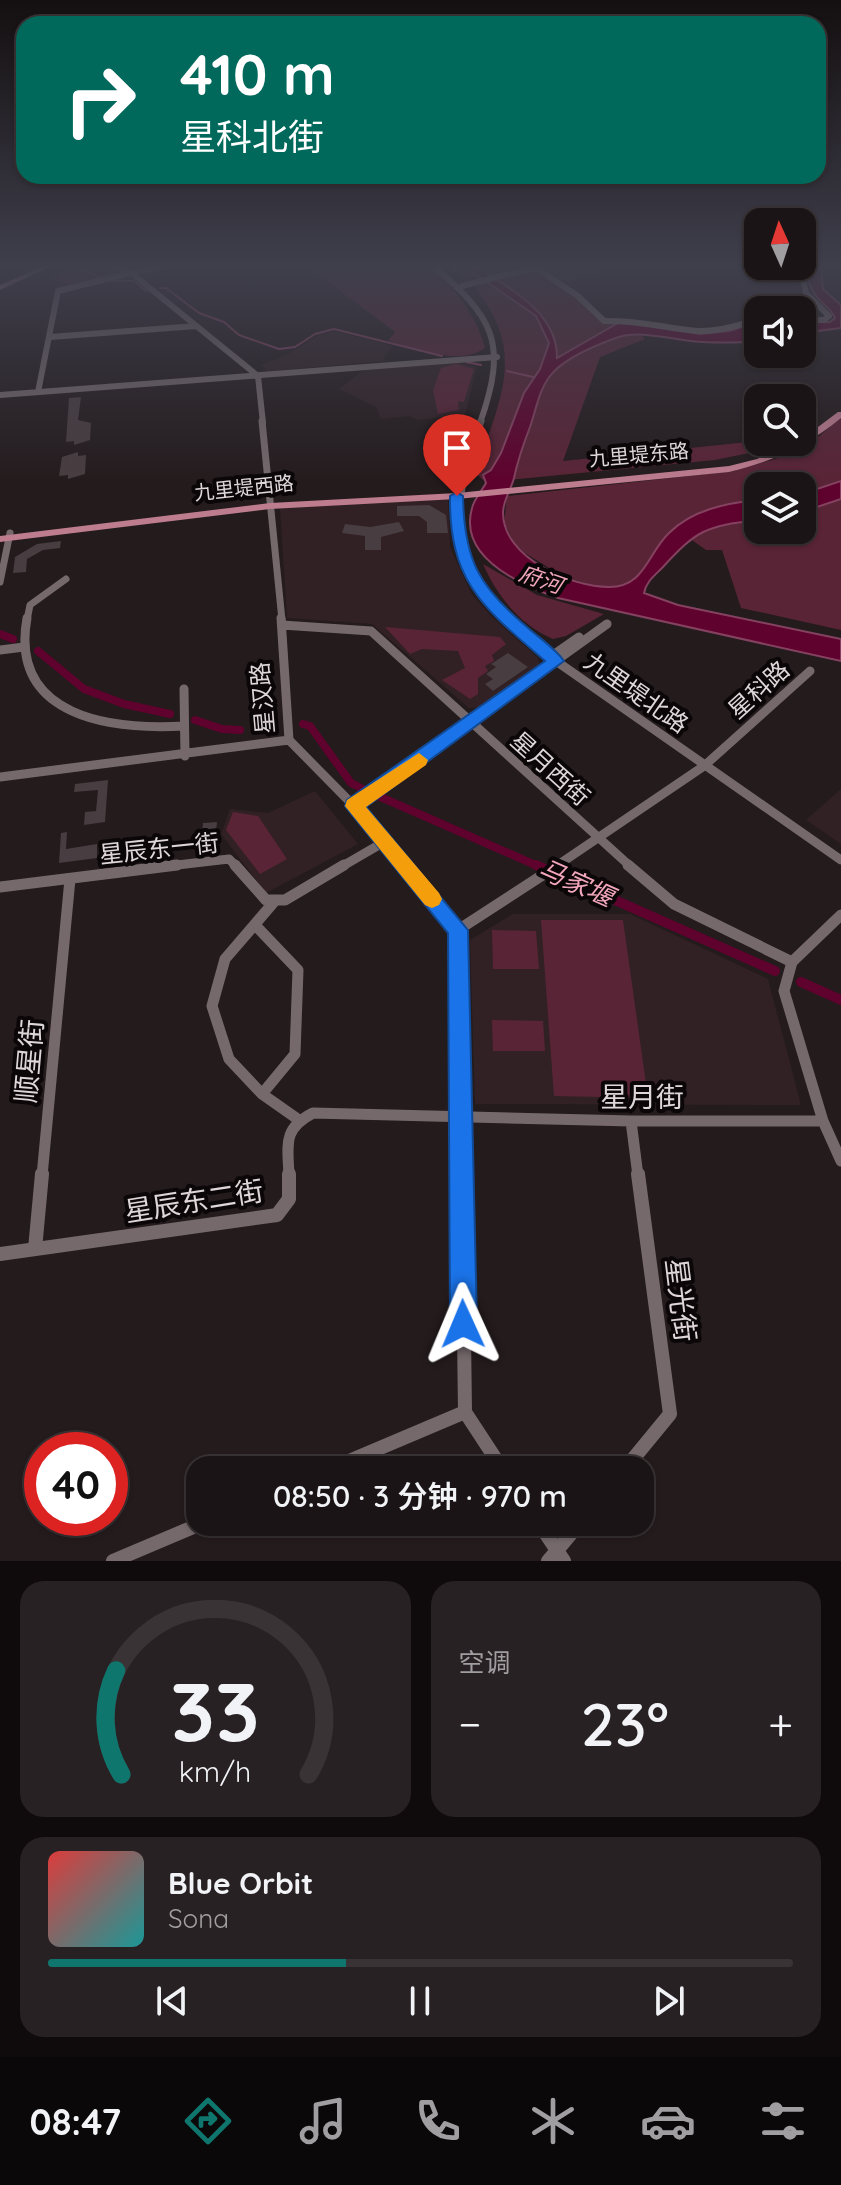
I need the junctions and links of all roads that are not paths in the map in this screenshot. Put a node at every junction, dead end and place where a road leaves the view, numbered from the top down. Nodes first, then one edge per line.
1 (50, 337) edge
2 (209, 337) edge
3 (492, 337) edge
4 (497, 357) junction
5 (258, 376) junction
6 (38, 392) junction
7 (0, 395) edge
8 (841, 407) edge
9 (841, 414) edge
10 (816, 426) edge
11 (764, 456) edge
12 (519, 487) junction
13 (457, 493) junction
14 (270, 504) junction
15 (5, 536) edge
16 (66, 579) dead end
17 (0, 582) edge
18 (282, 625) junction
19 (24, 647) junction
20 (0, 650) edge
21 (556, 661) junction
22 (810, 671) dead end
23 (184, 689) dead end
24 (471, 724) junction
25 (184, 726) junction
26 (289, 740) junction
27 (185, 756) junction
28 (704, 766) junction
29 (0, 777) edge
30 (354, 806) junction
31 (598, 840) junction
32 (384, 842) junction
33 (841, 860) edge
34 (70, 879) junction
35 (0, 887) edge
36 (274, 902) junction
37 (841, 915) edge
38 (256, 926) junction
39 (458, 930) junction
40 (792, 962) junction
41 (262, 1094) junction
42 (460, 1118) junction
43 (299, 1120) junction
44 (631, 1121) junction
45 (823, 1121) junction
46 (841, 1161) edge
47 (35, 1249) junction
48 (0, 1254) edge
49 (465, 1412) junction
50 (361, 1456) edge
51 (494, 1456) edge
52 (636, 1456) edge
53 (186, 1532) edge
54 (545, 1536) edge
55 (571, 1536) edge
56 (141, 1555) edge
57 (556, 1558) edge
58 (113, 1561) edge

1 - 6 street
2 - 5 street
3 - 4 street, 九里堤北路
4 - 5 street
4 - 13 street, 九里堤北路
5 - 6 street
5 - 14 street, 星汉路
6 - 7 street
8 - 10 main road
9 - 12 main road
11 - 12 main road, 九里堤东路
12 - 13 main road
13 - 14 main road
13 - 21 street, 九里堤北路
14 - 15 main road
14 - 18 street, 星汉路
15 - 17 street
16 - 19 street
18 - 24 street, 星月西街
18 - 26 street, 星汉路
19 - 20 street
19 - 25 street
21 - 21 street
21 - 24 street
21 - 28 street, 九里堤北路
22 - 28 street, 星科路
23 - 25 street
24 - 30 street
24 - 31 street, 星月西街
25 - 27 street
26 - 27 street
26 - 30 street, 星汉路
27 - 29 street
28 - 31 street, 星科路
28 - 33 street, 九里堤北路
30 - 32 street, 星汉路
31 - 39 street, 星科路
31 - 40 street, 星月西街
32 - 36 street
32 - 39 street, 星汉路
34 - 35 street, 星辰东一街
34 - 36 street, 星辰东一街
34 - 47 street, 顺星街
36 - 38 street
37 - 40 street
38 - 41 street
38 - 41 street
39 - 42 street
40 - 45 street
41 - 43 street
42 - 43 street
42 - 44 street, 星月街
42 - 49 street
43 - 47 street, 星辰东二街
44 - 45 street, 星月街
44 - 52 street, 星光街
45 - 46 street
47 - 48 street, 星辰东二街
49 - 50 street
49 - 51 street
53 - 56 street
54 - 57 street
55 - 57 street
56 - 58 street

